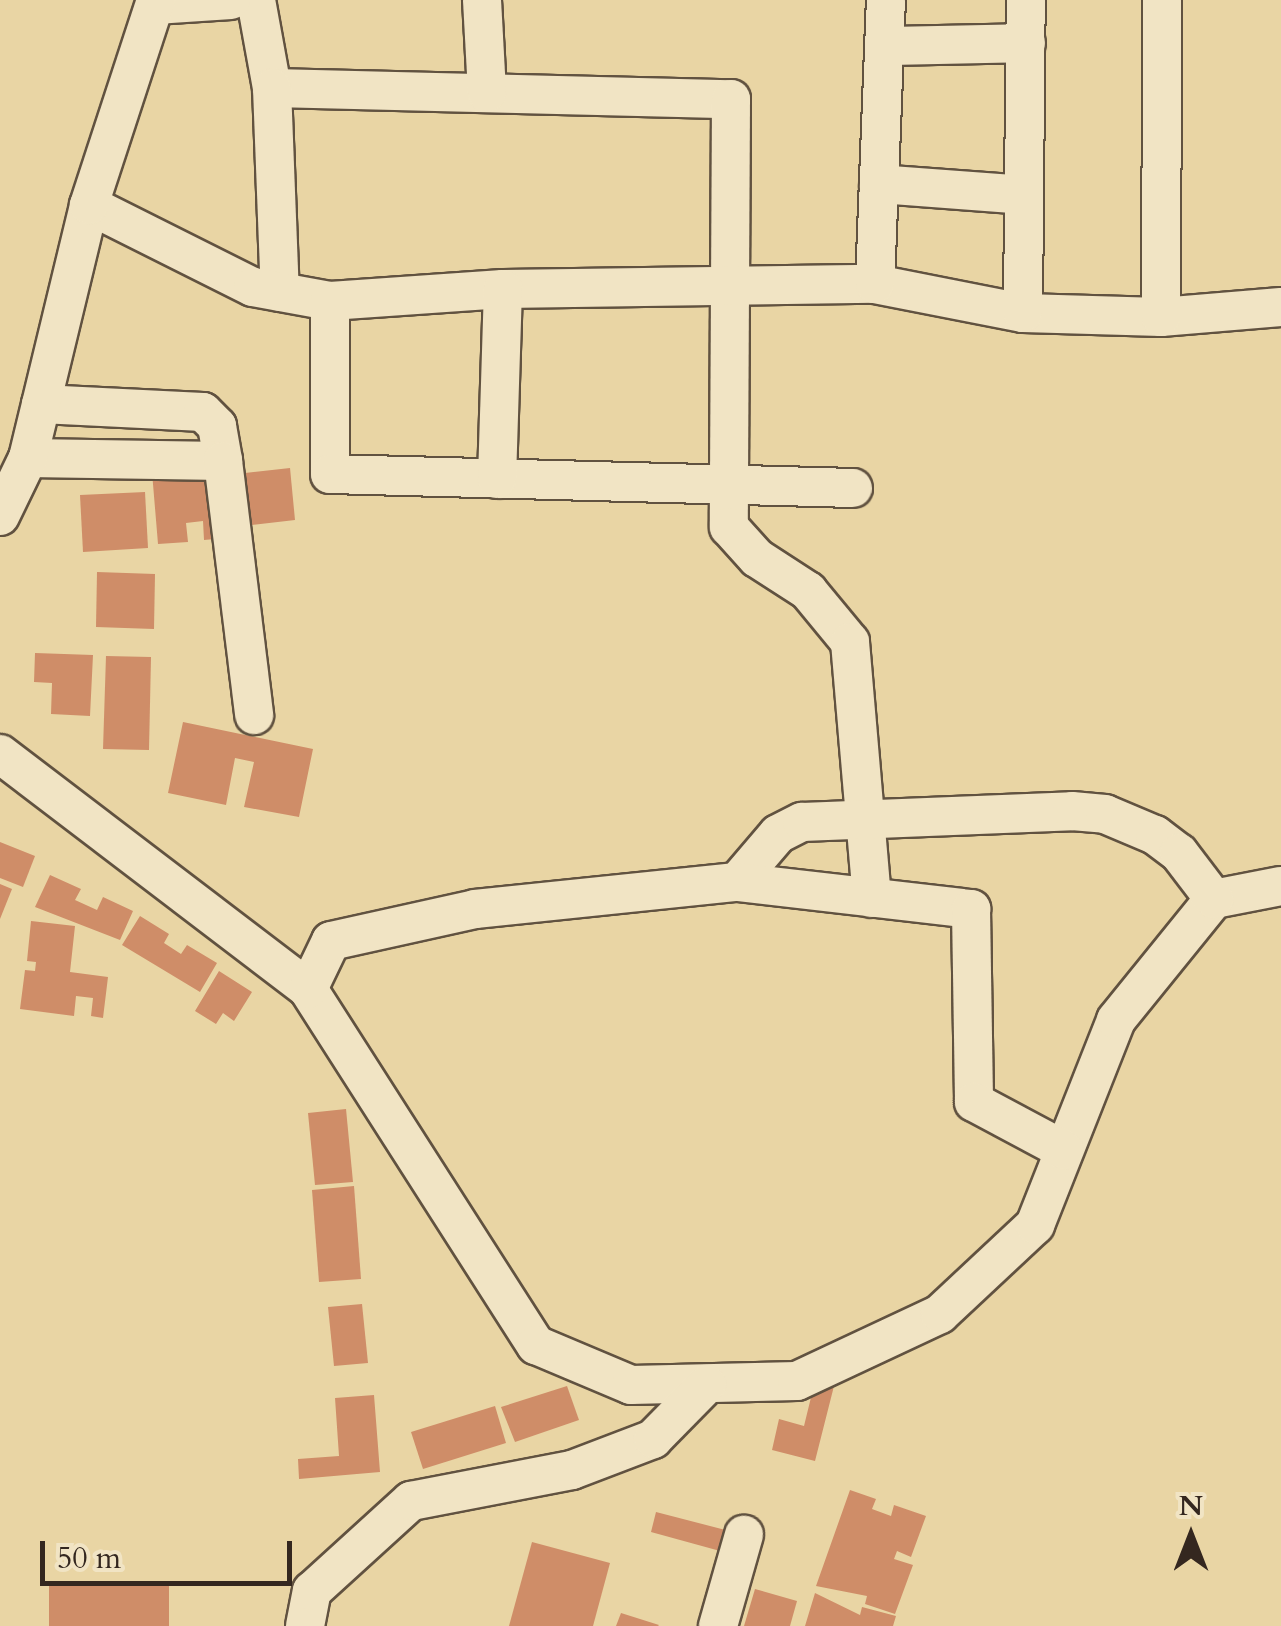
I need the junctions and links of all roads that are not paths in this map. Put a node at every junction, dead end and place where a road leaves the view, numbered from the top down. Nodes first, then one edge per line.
1 (231, 0) edge
2 (256, 0) edge
3 (482, 0) edge
4 (886, 0) edge
5 (1026, 0) edge
6 (1162, 0) edge
7 (156, 2) edge
8 (1026, 43) junction
9 (884, 46) junction
10 (272, 88) junction
11 (487, 93) junction
12 (879, 184) junction
13 (1024, 195) junction
14 (90, 205) junction
15 (875, 284) junction
16 (734, 286) junction
17 (504, 289) junction
18 (280, 292) junction
19 (330, 300) junction
20 (1281, 307) edge
21 (1023, 313) junction
22 (1161, 318) junction
23 (41, 404) junction
24 (28, 458) junction
25 (223, 460) junction
26 (497, 478) junction
27 (725, 486) junction
28 (853, 488) dead end
29 (0, 516) edge
30 (254, 715) dead end
31 (0, 754) edge
32 (866, 820) junction
33 (736, 882) junction
34 (1281, 886) edge
35 (872, 898) junction
36 (1214, 899) junction
37 (308, 989) junction
38 (1064, 1150) junction
39 (707, 1384) junction
40 (744, 1535) dead end
41 (305, 1626) edge
42 (718, 1626) edge

1 - 7 street
2 - 10 street
3 - 11 street
4 - 9 street
5 - 8 street
6 - 22 street
7 - 14 street
8 - 9 street
8 - 13 street
9 - 12 street
10 - 11 street
10 - 18 street
11 - 16 street
12 - 13 street
12 - 15 street
13 - 21 street
14 - 18 street
14 - 23 street
15 - 16 street
15 - 21 street
16 - 17 street
16 - 27 street
17 - 19 street
17 - 26 street
18 - 19 street
19 - 26 street
20 - 22 street
21 - 22 street
23 - 24 street
23 - 25 street
24 - 25 street
24 - 29 street
25 - 30 street
26 - 27 street
27 - 28 street
27 - 32 street
31 - 37 street
32 - 33 street
32 - 35 street
32 - 36 street
33 - 35 street
33 - 37 street
34 - 36 street
35 - 38 street
36 - 38 street
37 - 39 street
38 - 39 street
39 - 41 street
40 - 42 street

